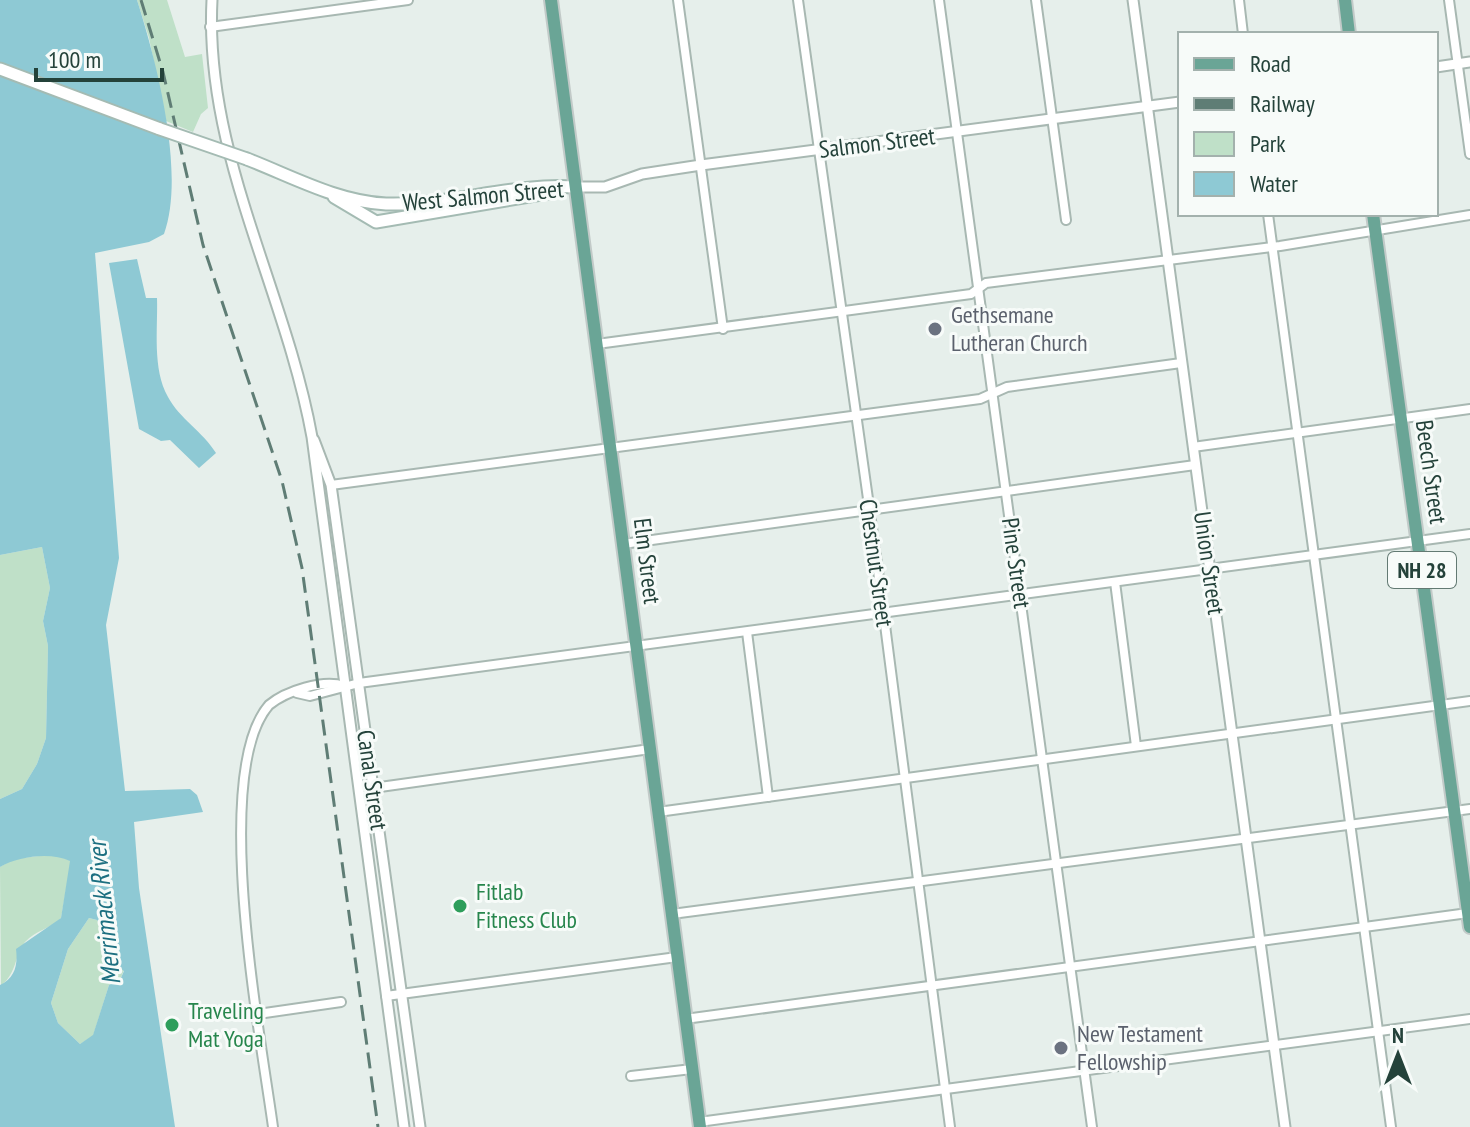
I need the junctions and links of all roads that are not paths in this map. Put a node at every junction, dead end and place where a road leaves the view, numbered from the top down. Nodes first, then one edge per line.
1 (212, 0) edge
2 (408, 0) edge
3 (551, 0) edge
4 (678, 0) edge
5 (798, 0) edge
6 (939, 0) edge
7 (1036, 0) edge
8 (1133, 0) edge
9 (1239, 0) edge
10 (1345, 0) edge
11 (1449, 0) edge
12 (343, 4) edge
13 (210, 27) junction
14 (1243, 32) edge
15 (1349, 32) edge
16 (1470, 62) edge
17 (1457, 64) junction
18 (1438, 67) edge
19 (0, 69) edge
20 (1178, 102) edge
21 (1147, 107) junction
22 (1053, 120) junction
23 (958, 132) junction
24 (818, 150) junction
25 (1470, 154) edge
26 (701, 165) junction
27 (310, 183) junction
28 (575, 187) junction
29 (1470, 215) edge
30 (1268, 216) edge
31 (1373, 216) edge
32 (1066, 220) dead end
33 (1375, 231) junction
34 (1272, 246) junction
35 (1168, 259) junction
36 (979, 289) junction
37 (843, 313) junction
38 (723, 329) junction
39 (597, 344) junction
40 (1181, 363) junction
41 (993, 394) junction
42 (1470, 409) edge
43 (857, 415) junction
44 (1401, 419) junction
45 (1297, 433) junction
46 (312, 437) junction
47 (1193, 447) junction
48 (610, 448) junction
49 (1195, 465) junction
50 (331, 485) junction
51 (1006, 490) junction
52 (869, 509) junction
53 (1470, 534) edge
54 (1418, 540) junction
55 (623, 544) junction
56 (1313, 555) junction
57 (1210, 569) junction
58 (1115, 582) junction
59 (1020, 595) junction
60 (883, 613) junction
61 (747, 632) junction
62 (636, 647) junction
63 (359, 683) junction
64 (344, 686) junction
65 (1470, 701) edge
66 (1440, 705) junction
67 (1335, 719) junction
68 (1233, 733) junction
69 (1136, 746) junction
70 (650, 749) junction
71 (1042, 760) junction
72 (905, 778) junction
73 (373, 788) junction
74 (768, 797) junction
75 (1470, 809) edge
76 (1454, 811) junction
77 (658, 812) junction
78 (1349, 824) junction
79 (1247, 838) junction
80 (1056, 863) junction
81 (918, 882) junction
82 (672, 914) junction
83 (1469, 920) edge
84 (1364, 927) junction
85 (1261, 941) junction
86 (677, 957) junction
87 (1071, 968) junction
88 (931, 987) junction
89 (403, 994) junction
90 (386, 996) junction
91 (341, 1002) dead end
92 (258, 1014) junction
93 (685, 1019) junction
94 (1470, 1019) edge
95 (1378, 1032) junction
96 (1275, 1046) junction
97 (692, 1069) junction
98 (1084, 1072) junction
99 (631, 1076) dead end
100 (945, 1090) junction
101 (699, 1125) edge
102 (273, 1127) edge
103 (404, 1127) edge
104 (420, 1127) edge
105 (950, 1127) edge
106 (1092, 1127) edge
107 (1285, 1127) edge
108 (1391, 1127) edge

1 - 13 street, Canal Street
2 - 12 street
3 - 28 main road, Elm Street
4 - 26 street
5 - 24 street, Chestnut Street
6 - 23 street, Pine Street
7 - 22 street
8 - 21 street, Union Street
9 - 14 street
10 - 15 main road
11 - 17 street
12 - 13 street
13 - 46 street, Canal Street
16 - 17 street
17 - 18 street
17 - 25 street
19 - 27 main road, West Salmon Street, bridge
20 - 21 street, Salmon Street
21 - 22 street, Salmon Street
21 - 35 street, Union Street
22 - 23 street, Salmon Street
22 - 32 street
23 - 24 street, Salmon Street
23 - 36 street, Pine Street
24 - 26 street, Salmon Street
24 - 37 street, Chestnut Street
26 - 28 street, Salmon Street
26 - 38 street
27 - 28 main road, West Salmon Street
27 - 28 main road, West Salmon Street
28 - 39 main road, Elm Street
29 - 33 street
30 - 34 street
31 - 33 main road, Beech Street / NH 28
33 - 34 street
33 - 44 main road, Beech Street / NH 28
34 - 35 street
34 - 45 street
35 - 36 street
35 - 40 street, Union Street
36 - 37 street
36 - 41 street, Pine Street
37 - 38 street
37 - 43 street, Chestnut Street
38 - 39 street
39 - 48 main road, Elm Street
40 - 41 street
40 - 47 street, Union Street
41 - 43 street
41 - 51 street, Pine Street
42 - 44 street
43 - 48 street
43 - 52 street, Chestnut Street
44 - 45 street
44 - 54 main road, Beech Street / NH 28
45 - 47 street
45 - 56 street
46 - 50 street, Canal Street
46 - 64 street, Canal Street
47 - 49 street, Union Street
48 - 50 street
48 - 55 main road, Elm Street
49 - 51 street
49 - 57 street, Union Street
50 - 63 street, Canal Street
51 - 52 street
51 - 59 street, Pine Street
52 - 55 street
52 - 60 street, Chestnut Street
53 - 54 street
54 - 56 street
54 - 66 main road, Beech Street / NH 28
55 - 62 main road, Elm Street
56 - 57 street
56 - 67 street
57 - 58 street
57 - 68 street, Union Street
58 - 59 street
58 - 69 street
59 - 60 street
59 - 71 street, Pine Street
60 - 61 street
60 - 72 street, Chestnut Street
61 - 62 street
61 - 74 street
62 - 63 street
62 - 70 main road, Elm Street
63 - 64 street
63 - 73 street, Canal Street
64 - 90 street, Canal Street
64 - 92 street
65 - 66 street
66 - 67 street
66 - 76 main road, Beech Street / NH 28
67 - 68 street
67 - 78 street
68 - 69 street
68 - 79 street, Union Street
69 - 71 street
70 - 73 street
70 - 77 main road, Elm Street
71 - 72 street
71 - 80 street, Pine Street
72 - 74 street
72 - 81 street, Chestnut Street
73 - 89 street, Canal Street
74 - 77 street
75 - 76 street
76 - 78 street
76 - 83 main road, Beech Street / NH 28
77 - 82 main road, Elm Street
78 - 79 street
78 - 84 street
79 - 80 street
79 - 85 street, Union Street
80 - 81 street
80 - 87 street, Pine Street
81 - 82 street
81 - 88 street, Chestnut Street
82 - 86 main road, Elm Street
83 - 84 street
84 - 85 street
84 - 95 street
85 - 87 street
85 - 96 street, Union Street
86 - 89 street
86 - 93 main road, Elm Street
87 - 88 street
87 - 98 street, Pine Street
88 - 93 street
88 - 100 street, Chestnut Street
89 - 90 street
89 - 104 street, Canal Street
90 - 103 street, Canal Street
91 - 92 street
92 - 102 street
93 - 97 main road, Elm Street
94 - 95 street
95 - 96 street
95 - 108 street
96 - 98 street
96 - 107 street, Union Street
97 - 99 street
97 - 101 main road, Elm Street
98 - 100 street
98 - 106 street, Pine Street
100 - 101 street
100 - 105 street, Chestnut Street

